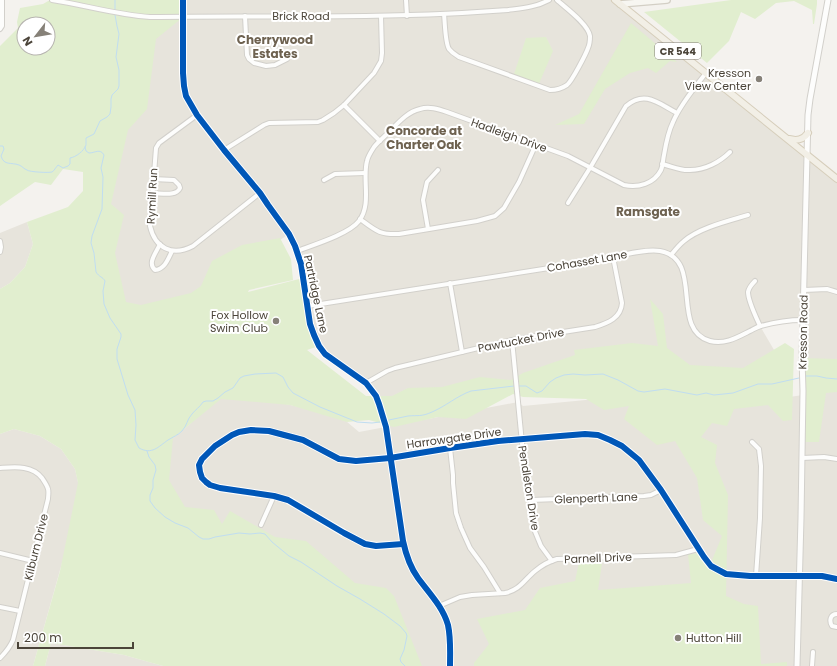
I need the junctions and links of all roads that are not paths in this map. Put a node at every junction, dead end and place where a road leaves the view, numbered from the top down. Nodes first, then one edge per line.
1 (2, 0) edge
2 (52, 0) edge
3 (183, 0) edge
4 (406, 0) edge
5 (549, 0) edge
6 (557, 0) edge
7 (667, 0) edge
8 (828, 0) edge
9 (618, 2) edge
10 (444, 14) junction
11 (184, 16) junction
12 (245, 16) junction
13 (381, 16) junction
14 (407, 16) junction
15 (0, 29) edge
16 (287, 59) dead end
17 (706, 73) junction
18 (344, 104) junction
19 (677, 113) junction
20 (197, 115) junction
21 (808, 133) junction
22 (788, 139) junction
23 (380, 141) junction
24 (536, 144) junction
25 (224, 150) junction
26 (730, 152) dead end
27 (808, 155) junction
28 (662, 164) junction
29 (590, 168) junction
30 (438, 170) dead end
31 (366, 174) junction
32 (153, 179) junction
33 (837, 179) edge
34 (324, 180) dead end
35 (152, 193) junction
36 (260, 193) junction
37 (568, 204) dead end
38 (748, 215) dead end
39 (360, 219) junction
40 (428, 229) junction
41 (0, 241) edge
42 (160, 244) junction
43 (172, 250) junction
44 (297, 251) junction
45 (0, 252) edge
46 (671, 255) junction
47 (613, 257) junction
48 (755, 281) dead end
49 (450, 284) junction
50 (804, 290) junction
51 (837, 292) edge
52 (308, 306) junction
53 (803, 320) junction
54 (760, 326) junction
55 (512, 340) junction
56 (462, 352) junction
57 (366, 383) junction
58 (521, 440) junction
59 (752, 442) dead end
60 (450, 448) junction
61 (390, 458) junction
62 (802, 458) junction
63 (837, 458) edge
64 (0, 468) edge
65 (661, 490) junction
66 (274, 496) junction
67 (531, 500) junction
68 (261, 525) dead end
69 (403, 544) junction
70 (698, 549) junction
71 (0, 553) edge
72 (552, 560) junction
73 (33, 561) junction
74 (756, 576) junction
75 (800, 576) junction
76 (837, 579) edge
77 (500, 593) junction
78 (439, 606) junction
79 (0, 607) edge
80 (20, 611) junction
81 (837, 614) edge
82 (837, 627) edge
83 (812, 652) dead end
84 (0, 658) edge
85 (450, 666) edge
86 (797, 666) edge
87 (812, 666) edge

1 - 15 street
2 - 11 street, Brick Road
3 - 11 street, Partridge Lane
4 - 14 street
5 - 10 street, Brick Road
6 - 10 street
7 - 9 main road
8 - 21 street, Kresson Road
9 - 17 main road, CR 544
10 - 14 street, Brick Road
11 - 12 street, Brick Road
11 - 20 street, Partridge Lane
12 - 13 street, Brick Road
12 - 16 street
13 - 14 street, Brick Road
13 - 18 street
17 - 19 street, Hadleigh Drive
17 - 22 main road, CR 544
18 - 23 street
18 - 25 street
19 - 28 street, Hadleigh Drive
19 - 29 street
20 - 25 street, Partridge Lane
20 - 32 street, Rymill Run
21 - 22 main road
21 - 27 street, Kresson Road
22 - 27 main road, CR 544
23 - 24 street, Hadleigh Drive
23 - 31 street, Hadleigh Drive
24 - 29 street, Hadleigh Drive
24 - 40 street
25 - 36 street, Partridge Lane
26 - 28 street
27 - 33 main road, CR 544
27 - 50 street, Kresson Road
28 - 29 street, Hadleigh Drive
29 - 37 street
30 - 40 street
31 - 34 street
31 - 39 street, Hadleigh Drive
32 - 35 street, Rymill Run
32 - 35 street
35 - 42 street, Rymill Run
36 - 43 street
36 - 44 street, Partridge Lane
38 - 46 street
39 - 40 street
39 - 44 street
41 - 45 street
42 - 43 street
42 - 43 street
44 - 52 street, Partridge Lane
46 - 47 street, Cohasset Lane
46 - 54 street
47 - 49 street, Cohasset Lane
47 - 55 street, Pawtucket Drive
48 - 54 street
49 - 52 street, Cohasset Lane
49 - 56 street
50 - 51 street
50 - 53 street, Kresson Road
52 - 57 street, Partridge Lane
53 - 54 street
53 - 62 street, Kresson Road
55 - 56 street, Pawtucket Drive
55 - 58 street, Pendleton Drive
56 - 57 street, Pawtucket Drive
57 - 61 street, Partridge Lane
58 - 60 street, Harrowgate Drive
58 - 65 street, Harrowgate Drive
58 - 67 street, Pendleton Drive
59 - 74 street
60 - 61 street, Harrowgate Drive
60 - 77 street
61 - 66 street, Harrowgate Drive
61 - 69 street, Partridge Lane
62 - 63 street
62 - 75 street, Kresson Road
64 - 73 street, Kilburn Drive
65 - 67 street, Glenperth Lane
65 - 70 street, Harrowgate Drive
66 - 68 street
66 - 69 street, Harrowgate Drive
67 - 72 street, Pendleton Drive
69 - 78 street, Partridge Lane
70 - 72 street, Parnell Drive
70 - 74 street, Harrowgate Drive
71 - 73 street
72 - 77 street, Parnell Drive
73 - 80 street, Kilburn Drive
74 - 75 street, Harrowgate Drive
75 - 76 street, Harrowgate Drive
75 - 86 street, Kresson Road
77 - 78 street, Parnell Drive
78 - 85 street, Partridge Lane
79 - 80 street
80 - 84 street, Kilburn Drive
81 - 82 street
83 - 87 street

